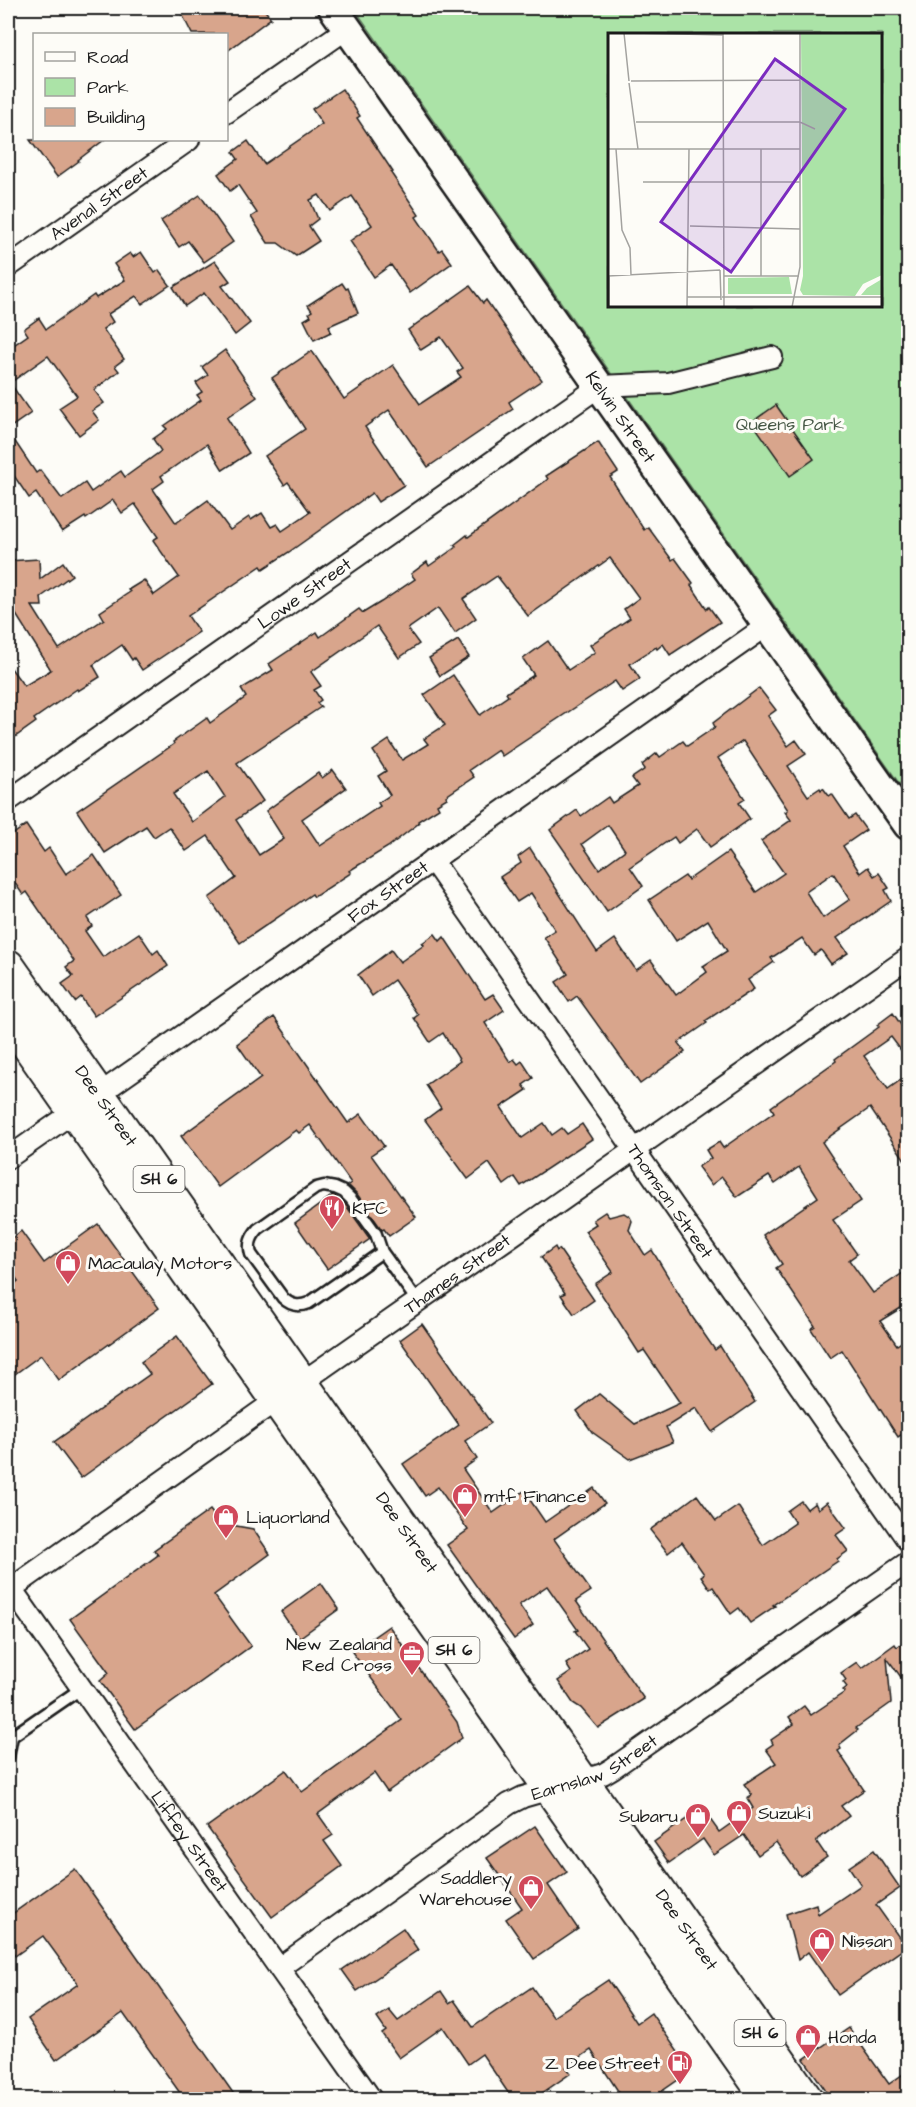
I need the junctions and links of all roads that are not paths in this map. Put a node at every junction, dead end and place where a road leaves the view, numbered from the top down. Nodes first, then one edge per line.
1 (340, 18) edge
2 (228, 111) edge
3 (188, 141) edge
4 (8, 267) edge
5 (772, 357) dead end
6 (600, 386) junction
7 (768, 625) junction
8 (8, 801) edge
9 (909, 825) edge
10 (432, 860) junction
11 (909, 958) edge
12 (8, 966) edge
13 (8, 1017) edge
14 (86, 1103) junction
15 (634, 1150) junction
16 (8, 1158) edge
17 (382, 1252) junction
18 (418, 1302) junction
19 (303, 1383) junction
20 (277, 1400) junction
21 (909, 1541) edge
22 (909, 1562) edge
23 (9, 1588) edge
24 (82, 1688) junction
25 (10, 1737) edge
26 (8, 1757) edge
27 (582, 1780) junction
28 (552, 1788) junction
29 (279, 1968) junction
30 (372, 2100) edge
31 (769, 2100) edge
32 (807, 2100) edge

1 - 2 street
1 - 6 main road, Kelvin Street
3 - 4 street, Avenal Street
5 - 6 street
6 - 7 main road, Kelvin Street
6 - 8 street, Lowe Street
7 - 9 main road, Kelvin Street
7 - 10 street, Fox Street
10 - 14 street, Fox Street
10 - 15 street, Thomson Street
11 - 15 street, Thames Street
12 - 14 main road, Dee Street / SH 6
13 - 14 main road, Dee Street / SH 6
14 - 16 street, Fox Street
14 - 19 main road, Dee Street / SH 6
14 - 20 main road, Dee Street / SH 6
15 - 18 street, Thames Street
15 - 21 street, Thomson Street
17 - 17 lane
17 - 18 lane
18 - 19 street, Thames Street
19 - 20 street, Thames Street
19 - 27 main road, Dee Street / SH 6
20 - 23 street, Thames Street
20 - 28 main road, Dee Street / SH 6
22 - 27 street, Earnslaw Street
23 - 24 street, Liffey Street
24 - 25 lane
24 - 29 street, Liffey Street
25 - 26 lane
27 - 28 street, Earnslaw Street
27 - 32 main road, Dee Street / SH 6
28 - 29 street, Earnslaw Street
28 - 31 main road, Dee Street / SH 6
29 - 30 street, Liffey Street

